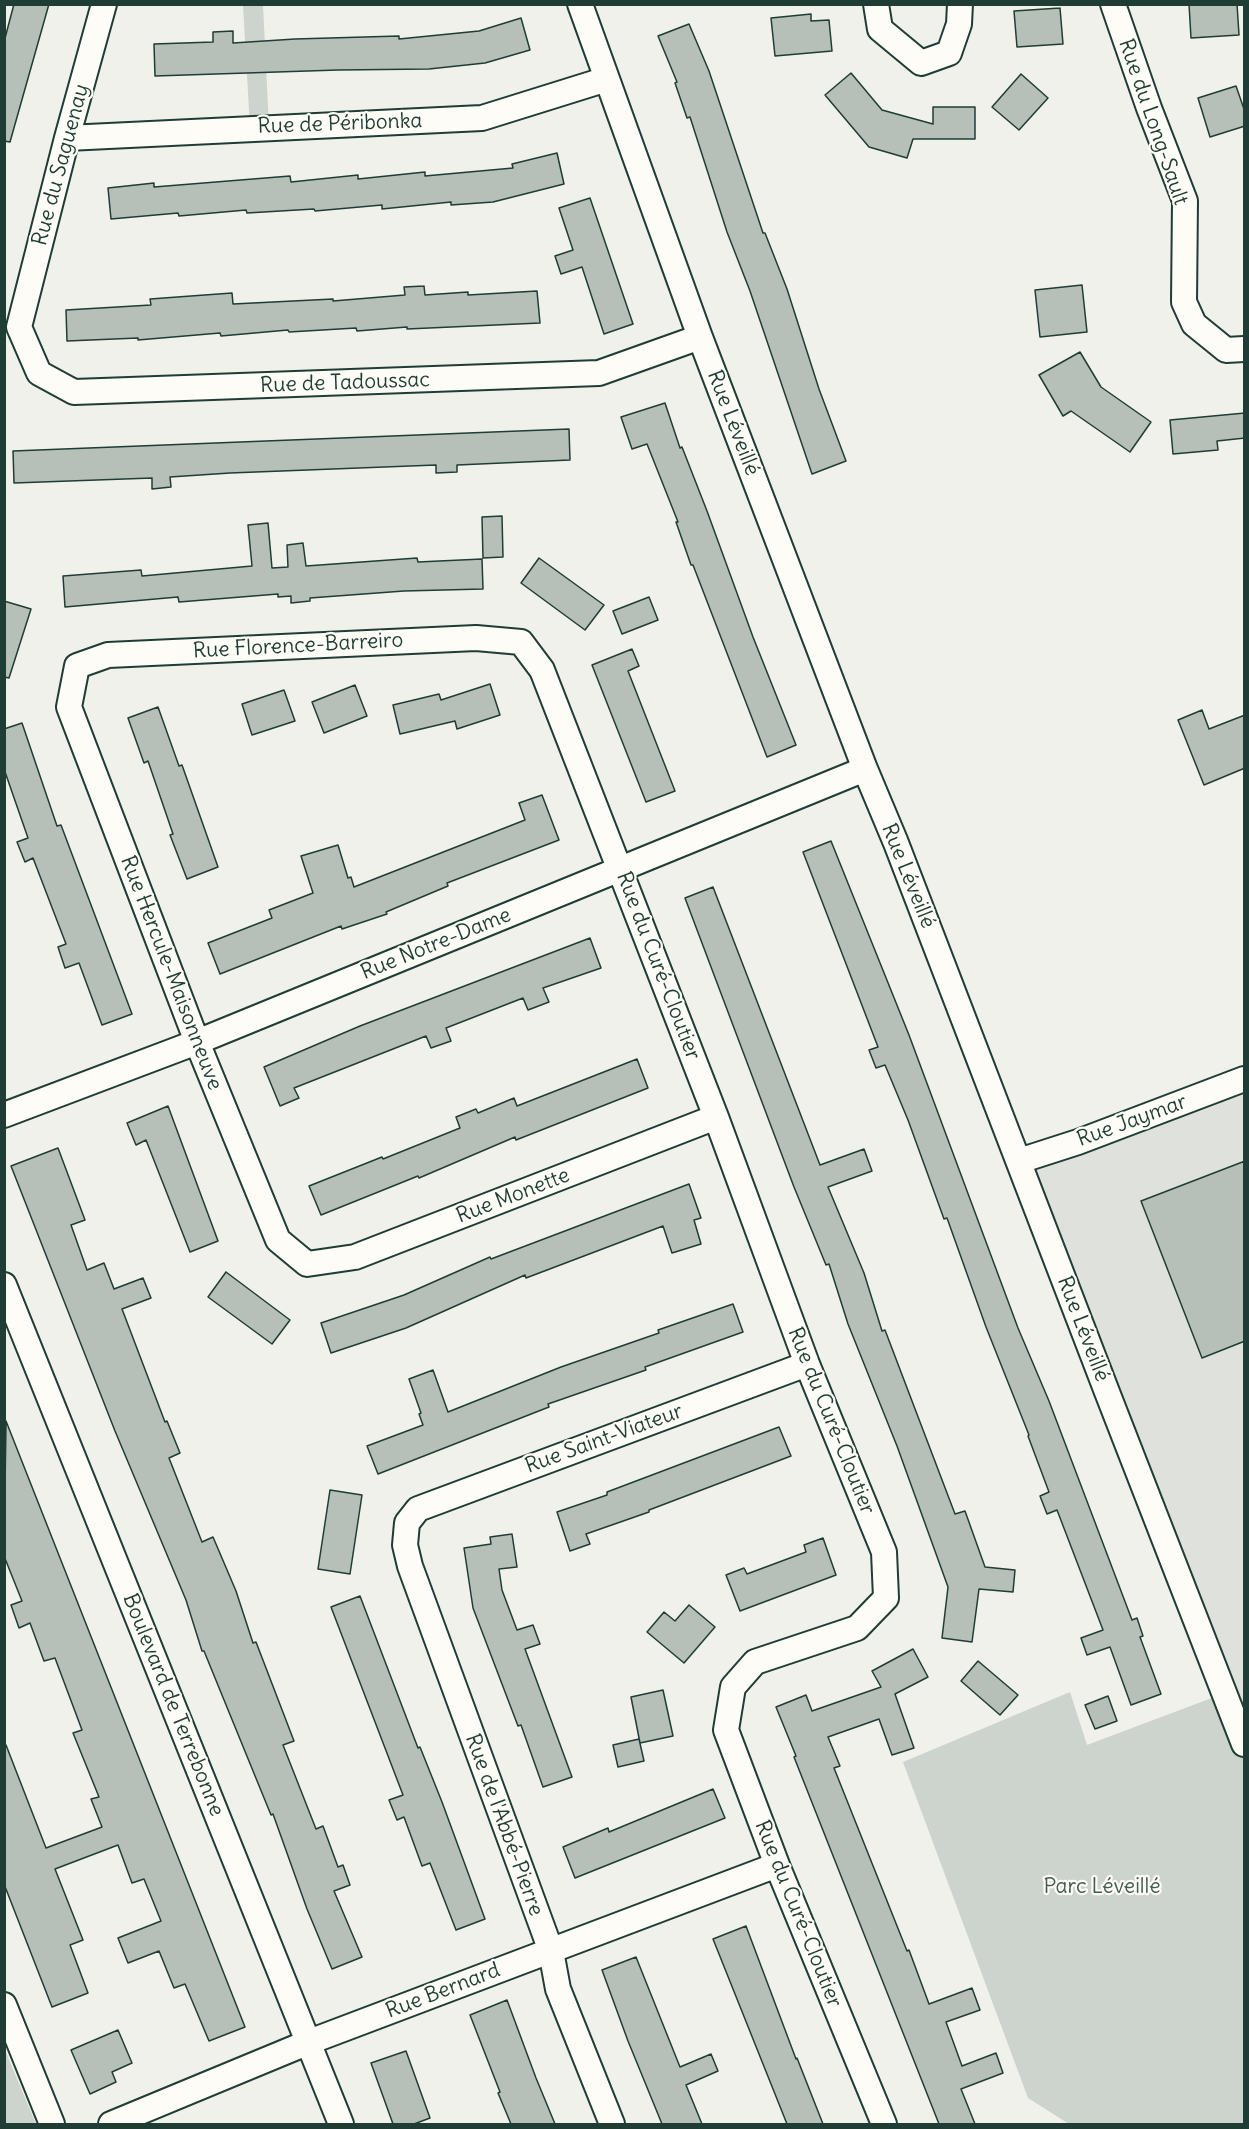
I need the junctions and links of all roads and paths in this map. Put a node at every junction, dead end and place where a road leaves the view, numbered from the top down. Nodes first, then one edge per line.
1 (104, 4) edge
2 (580, 4) edge
3 (876, 4) edge
4 (960, 4) edge
5 (1113, 4) edge
6 (606, 79) junction
7 (67, 138) junction
8 (19, 327) joint
9 (700, 337) junction
10 (1245, 349) edge
11 (521, 642) joint
12 (76, 666) joint
13 (865, 769) junction
14 (620, 868) junction
15 (197, 1042) junction
16 (1245, 1079) edge
17 (4, 1115) edge
18 (716, 1117) junction
19 (1019, 1161) junction
20 (307, 1264) joint
21 (4, 1285) edge
22 (807, 1364) junction
23 (407, 1523) joint
24 (1245, 1744) edge
25 (777, 1865) junction
26 (550, 1951) junction
27 (4, 2005) edge
28 (309, 2042) junction
29 (52, 2124) edge
30 (111, 2124) edge
31 (341, 2124) edge
32 (612, 2124) edge
33 (884, 2124) edge

1 - 7 street, Rue du Saguenay
2 - 6 street, Rue Léveillé
3 - 4 street
5 - 10 street, Rue du Long-Sault
6 - 7 street, Rue de Péribonka
6 - 9 street, Rue Léveillé
7 - 8 street, Rue du Saguenay
8 - 9 street, Rue de Tadoussac
9 - 13 street, Rue Léveillé
11 - 12 street, Rue Florence-Barreiro
11 - 14 street, Rue du Curé-Cloutier
12 - 15 street, Rue Hercule-Maisonneuve
13 - 14 street, Rue Notre-Dame
13 - 19 street, Rue Léveillé
14 - 15 street, Rue Notre-Dame
14 - 18 street, Rue du Curé-Cloutier
15 - 17 street, Rue Notre-Dame
15 - 20 street, Rue Hercule-Maisonneuve
16 - 19 street, Rue Jaymar
18 - 20 street, Rue Monette
18 - 22 street, Rue du Curé-Cloutier
19 - 24 street, Rue Léveillé
21 - 28 street, Boulevard de Terrebonne
22 - 23 street, Rue Saint-Viateur
22 - 25 street, Rue du Curé-Cloutier
23 - 26 street, Rue de l'Abbé-Pierre
25 - 26 street, Rue Bernard
25 - 33 street, Rue du Curé-Cloutier
26 - 28 street, Rue Bernard
26 - 32 street, Rue de l'Abbé-Pierre
27 - 29 street
28 - 30 street, Rue Bernard
28 - 31 street, Boulevard de Terrebonne

